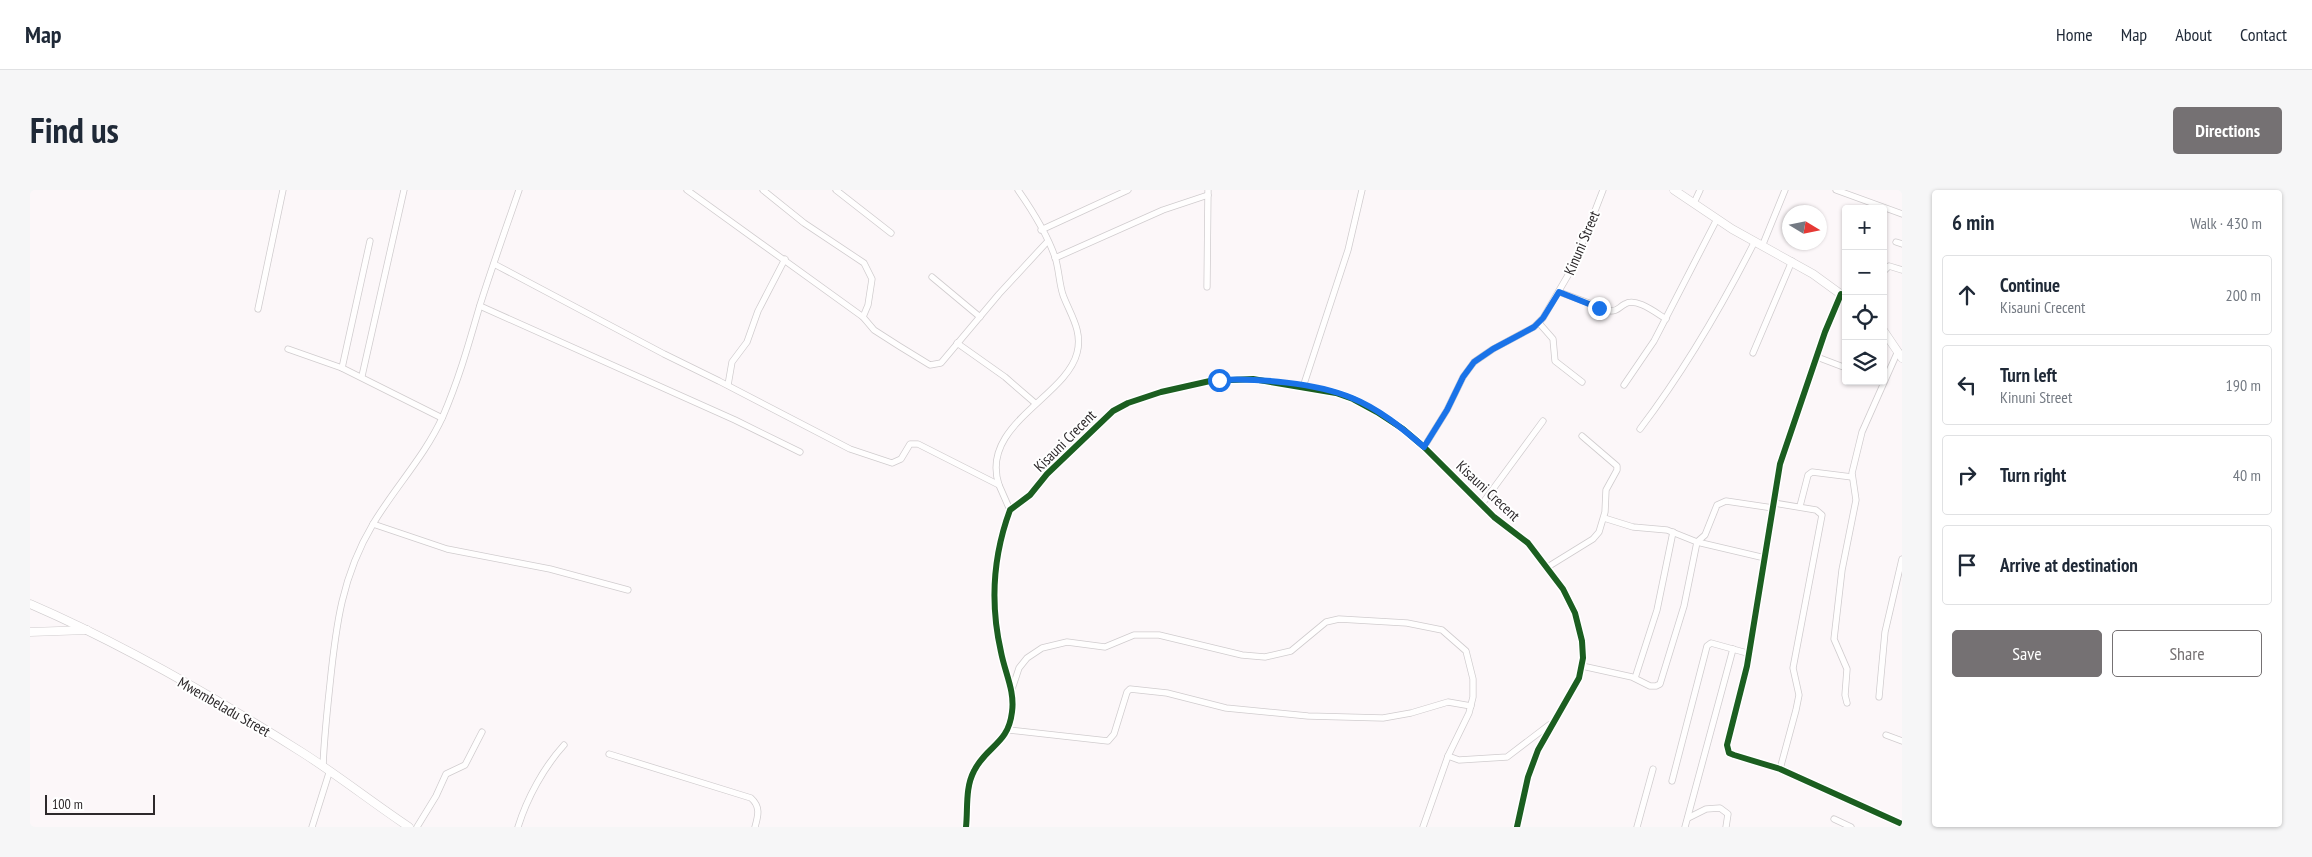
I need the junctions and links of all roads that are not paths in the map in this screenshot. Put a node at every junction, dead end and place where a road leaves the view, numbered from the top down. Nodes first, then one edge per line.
1 (283, 190) edge
2 (404, 190) edge
3 (518, 190) edge
4 (687, 190) edge
5 (763, 190) edge
6 (836, 190) edge
7 (1018, 190) edge
8 (1128, 190) edge
9 (1362, 190) edge
10 (1604, 190) edge
11 (1674, 190) edge
12 (1700, 190) edge
13 (1785, 190) edge
14 (1836, 190) edge
15 (1208, 193) edge
16 (1694, 203) junction
17 (1902, 214) edge
18 (1717, 219) junction
19 (1041, 230) junction
20 (891, 233) dead end
21 (370, 241) dead end
22 (1755, 241) junction
23 (1047, 242) junction
24 (1763, 244) junction
25 (785, 258) junction
26 (1055, 258) junction
27 (1792, 261) junction
28 (494, 264) junction
29 (1887, 268) edge
30 (1902, 270) edge
31 (932, 277) dead end
32 (1206, 287) dead end
33 (1559, 292) junction
34 (1842, 295) edge
35 (1842, 298) edge
36 (480, 306) junction
37 (258, 309) dead end
38 (863, 317) junction
39 (980, 317) junction
40 (1666, 319) junction
41 (1539, 323) junction
42 (1887, 336) edge
43 (957, 343) junction
44 (288, 349) dead end
45 (1898, 351) junction
46 (1753, 353) dead end
47 (1817, 357) junction
48 (1902, 358) edge
49 (1842, 366) edge
50 (342, 368) junction
51 (1887, 373) edge
52 (362, 376) junction
53 (1582, 382) dead end
54 (728, 385) junction
55 (1624, 385) dead end
56 (1882, 385) edge
57 (1303, 387) junction
58 (1035, 403) junction
59 (442, 418) junction
60 (1543, 421) dead end
61 (1640, 429) dead end
62 (1582, 436) dead end
63 (1424, 447) junction
64 (800, 452) dead end
65 (1852, 477) junction
66 (999, 485) junction
67 (1482, 504) junction
68 (1774, 505) junction
69 (1800, 506) junction
70 (1010, 510) junction
71 (1604, 518) junction
72 (373, 524) junction
73 (1673, 532) junction
74 (1697, 542) junction
75 (1765, 558) junction
76 (1902, 559) edge
77 (1546, 568) junction
78 (628, 590) dead end
79 (30, 604) edge
80 (89, 630) junction
81 (30, 632) edge
82 (1733, 649) junction
83 (1747, 653) junction
84 (1582, 666) junction
85 (1635, 678) junction
86 (1012, 689) junction
87 (1879, 697) dead end
88 (1847, 703) dead end
89 (1471, 706) junction
90 (1552, 722) junction
91 (1009, 730) junction
92 (482, 732) dead end
93 (1886, 735) dead end
94 (1902, 741) edge
95 (564, 745) dead end
96 (609, 754) dead end
97 (1448, 756) junction
98 (323, 767) junction
99 (1653, 769) dead end
100 (1780, 769) junction
101 (329, 773) junction
102 (1672, 781) dead end
103 (1688, 818) junction
104 (1834, 819) dead end
105 (1902, 824) edge
106 (312, 827) edge
107 (409, 827) edge
108 (417, 827) edge
109 (518, 827) edge
110 (755, 827) edge
111 (966, 827) edge
112 (1423, 827) edge
113 (1517, 827) edge
114 (1637, 827) edge
115 (1685, 827) edge
116 (1726, 827) edge
117 (1851, 827) edge

1 - 37 street
2 - 52 street
3 - 28 street
4 - 25 street
5 - 38 street
6 - 20 street
7 - 19 street
8 - 19 street
9 - 57 street
10 - 33 street, Kinuni Street
11 - 16 street
12 - 16 street
13 - 24 street
14 - 17 street
15 - 26 street
15 - 32 street
16 - 18 street
18 - 22 street
18 - 40 street
19 - 23 street
21 - 50 street
22 - 24 street
22 - 61 street
23 - 26 street
23 - 39 street
24 - 27 street
25 - 38 street
25 - 54 street
26 - 58 street
27 - 34 street
27 - 46 street
28 - 36 street
28 - 54 street
29 - 30 street
31 - 39 street
33 - 40 street
33 - 41 street, Kinuni Street
35 - 47 street
36 - 59 street
36 - 64 street
38 - 43 street
39 - 43 street
40 - 55 street
41 - 53 street
41 - 63 street, Kinuni Street
42 - 45 street
43 - 58 street
44 - 50 street
45 - 48 street
45 - 51 street
47 - 49 street
47 - 68 street
50 - 52 street
52 - 59 street
54 - 66 street
56 - 65 street
57 - 63 street, Kisauni Crecent
57 - 70 street, Kisauni Crecent
58 - 66 street
59 - 72 street
60 - 67 street
62 - 71 street
63 - 67 street, Kisauni Crecent
65 - 69 street
65 - 88 street
66 - 70 street
67 - 77 street, Kisauni Crecent
68 - 69 street
68 - 74 street
68 - 75 street
69 - 100 street
70 - 86 street
71 - 73 street
71 - 77 street
72 - 78 street
72 - 98 street
73 - 74 street
73 - 85 street
74 - 75 street
74 - 85 street
75 - 83 street
76 - 87 street
77 - 84 street, Kisauni Crecent
79 - 80 street, Mwembeladu Street
80 - 81 street
80 - 98 street, Mwembeladu Street
82 - 83 street
82 - 102 street
82 - 103 street
83 - 100 street
84 - 85 street
84 - 90 street, Kisauni Crecent
86 - 89 street
86 - 91 street
89 - 91 street
89 - 97 street
90 - 97 street
90 - 113 street, Kisauni Crecent
91 - 111 street
92 - 108 street
93 - 94 street
95 - 109 street
96 - 110 street
97 - 112 street
98 - 101 street, Mwembeladu Street
99 - 114 street
100 - 105 street
101 - 106 street
101 - 107 street, Mwembeladu Street
103 - 115 street
103 - 116 street
104 - 117 street

